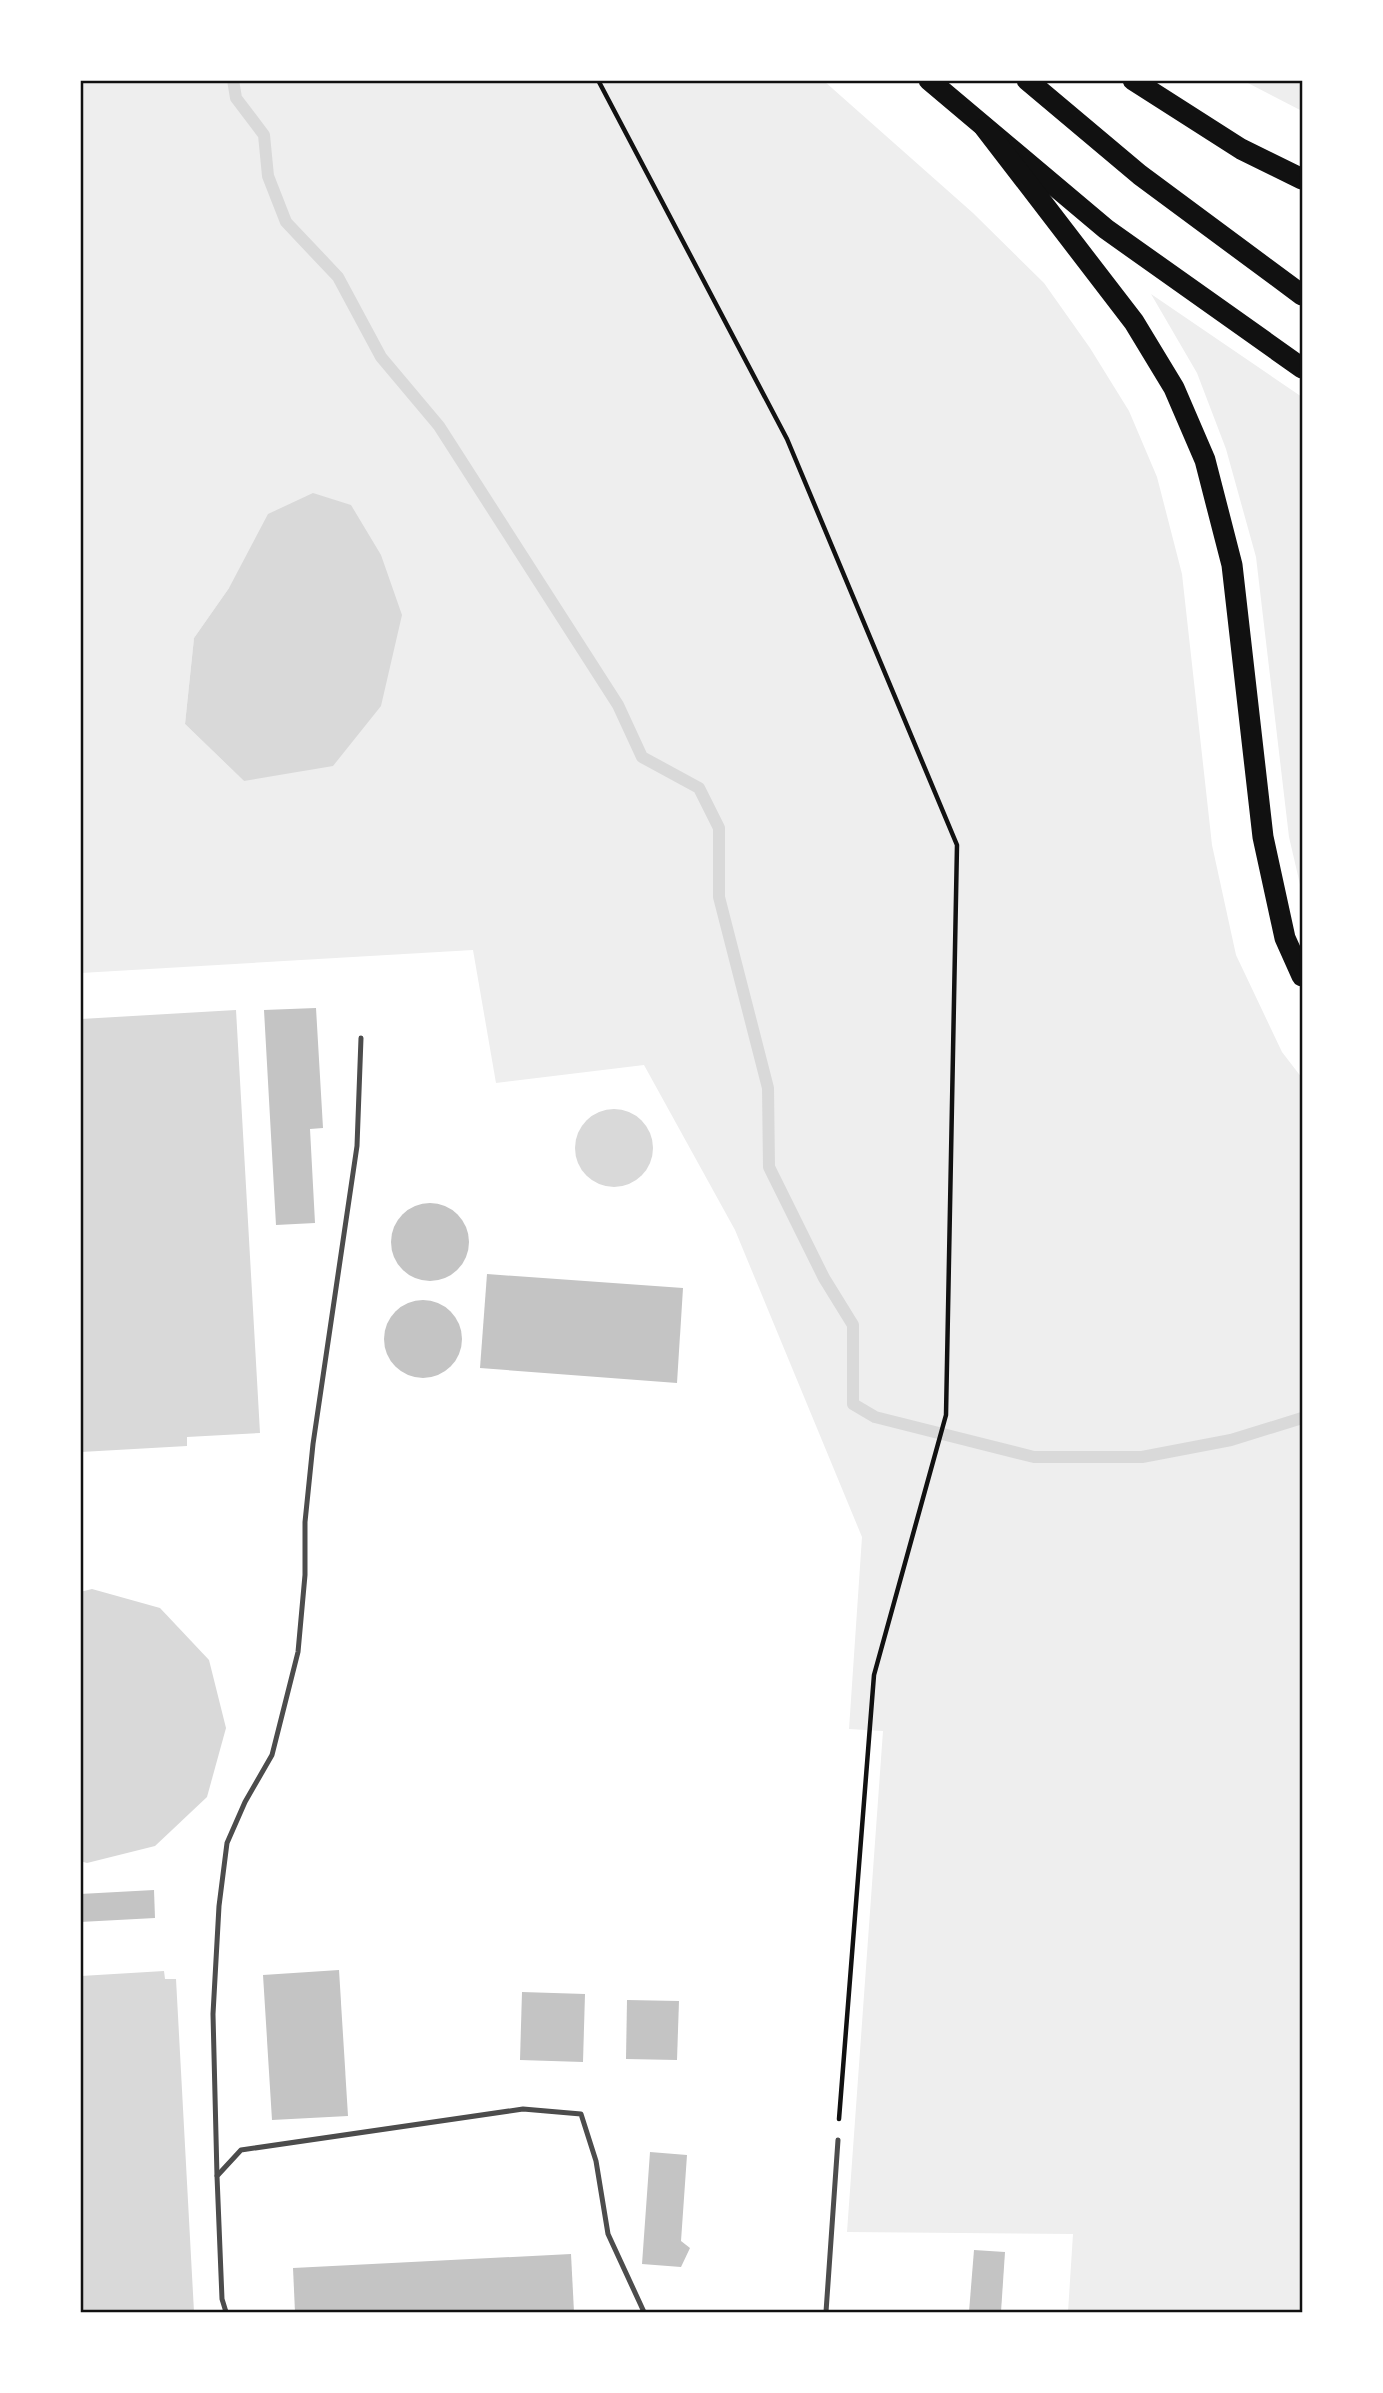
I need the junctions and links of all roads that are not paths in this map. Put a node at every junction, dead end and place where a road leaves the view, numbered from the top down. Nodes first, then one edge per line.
1 (929, 80) edge
2 (1027, 80) edge
3 (1133, 80) edge
4 (985, 128) junction
5 (1303, 179) edge
6 (1303, 295) edge
7 (1303, 368) edge
8 (1303, 976) edge
9 (361, 1038) dead end
10 (838, 2140) road end
11 (216, 2176) junction
12 (226, 2312) edge
13 (644, 2312) edge
14 (826, 2312) edge

1 - 4 highway
2 - 6 highway
3 - 5 highway
4 - 7 highway
4 - 8 highway
9 - 11 lane
10 - 14 lane
11 - 12 lane
11 - 13 lane

